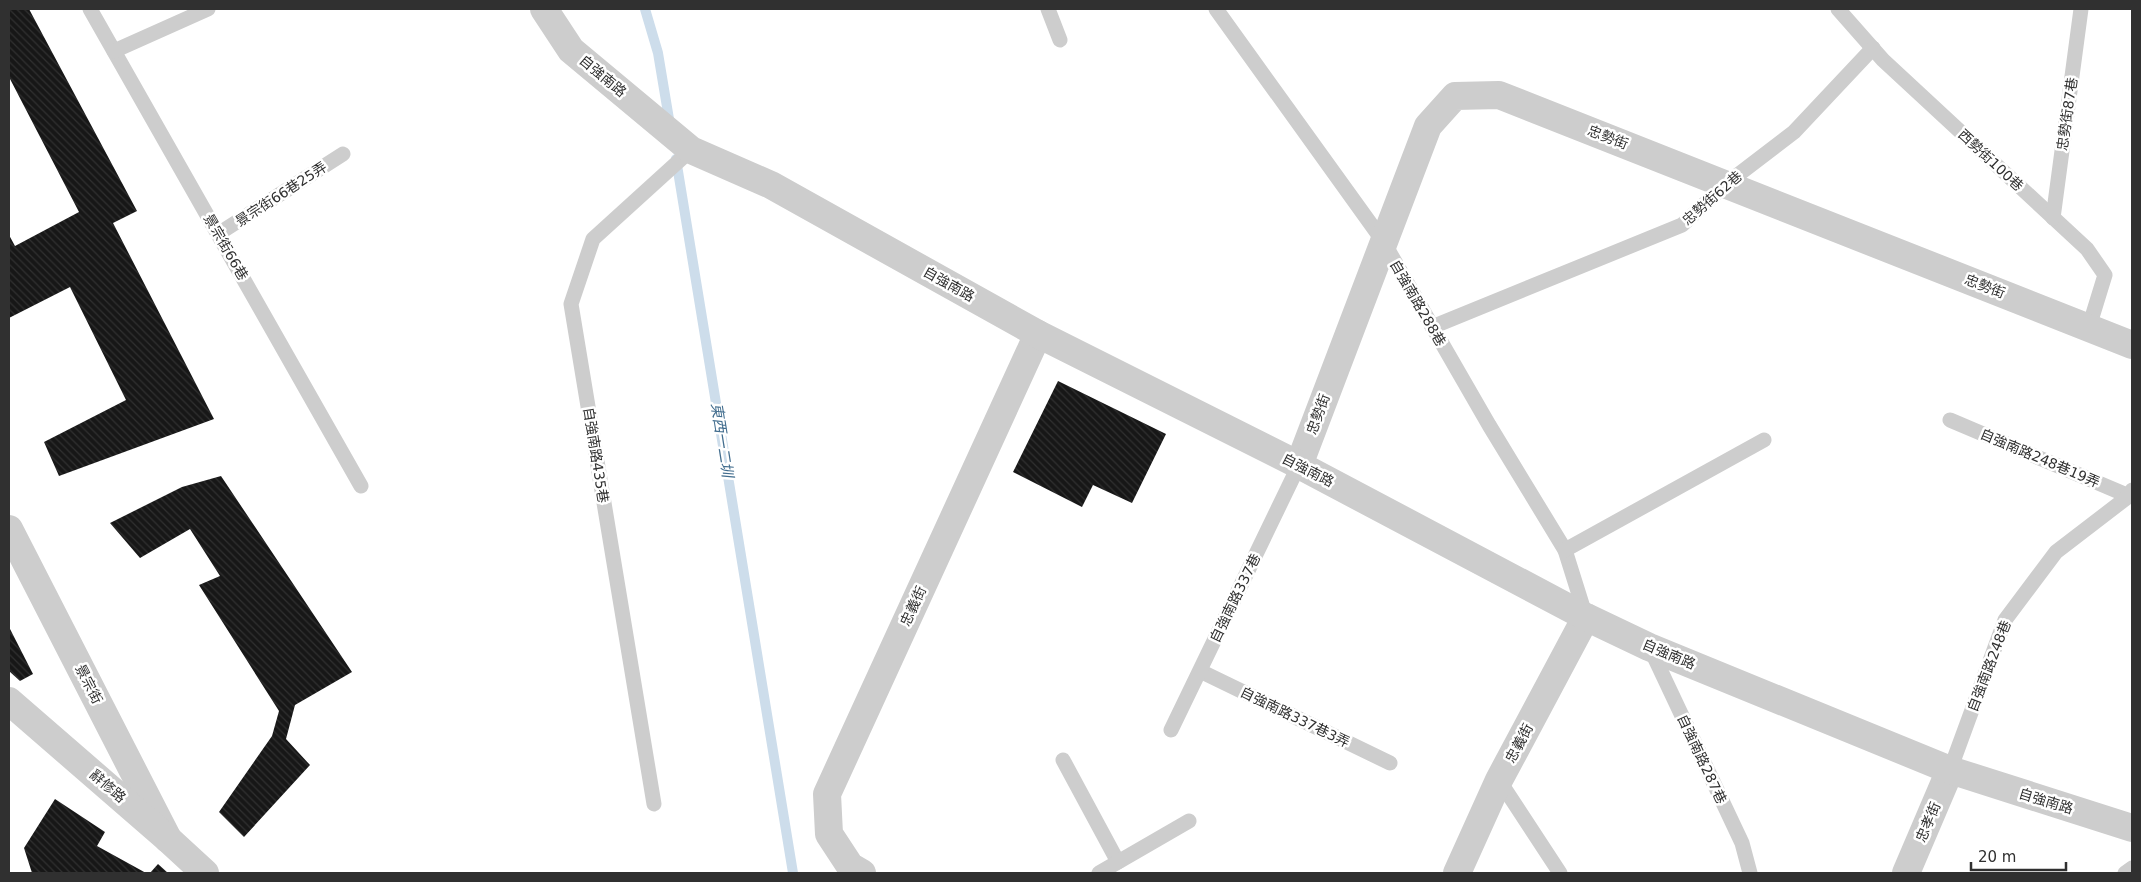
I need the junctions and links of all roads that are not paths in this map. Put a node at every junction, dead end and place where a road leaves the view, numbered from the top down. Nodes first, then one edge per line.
1 (90, 9) edge
2 (208, 9) edge
3 (544, 9) edge
4 (1048, 9) edge
5 (1216, 9) edge
6 (2081, 9) edge
7 (1840, 10) edge
8 (1060, 40) dead end
9 (1873, 48) junction
10 (114, 51) junction
11 (691, 150) junction
12 (343, 154) dead end
13 (1726, 184) junction
14 (2053, 218) junction
15 (218, 234) junction
16 (1383, 241) junction
17 (1432, 327) junction
18 (2089, 327) junction
19 (1038, 334) junction
20 (2132, 345) edge
21 (1950, 420) dead end
22 (1764, 440) dead end
23 (1299, 465) junction
24 (361, 486) dead end
25 (2131, 493) edge
26 (9, 530) edge
27 (1565, 550) junction
28 (1586, 616) junction
29 (1649, 647) junction
30 (1200, 671) junction
31 (9, 701) edge
32 (1171, 730) dead end
33 (1063, 760) dead end
34 (1390, 763) dead end
35 (1950, 770) junction
36 (1499, 780) junction
37 (654, 804) dead end
38 (1189, 820) dead end
39 (2132, 828) edge
40 (168, 839) junction
41 (1118, 862) junction
42 (2132, 868) edge
43 (205, 873) edge
44 (862, 873) edge
45 (1099, 873) edge
46 (1457, 873) edge
47 (1560, 873) edge
48 (1750, 873) edge
49 (1906, 873) edge
50 (2125, 873) edge

1 - 10 lane, 景宗街66巷
2 - 10 lane
3 - 11 street, 自強南路
4 - 8 lane
5 - 16 lane, 自強南路288巷
6 - 14 lane, 忠勢街87巷
7 - 9 lane, 西勢街100巷
9 - 13 lane, 忠勢街62巷
9 - 14 lane, 西勢街100巷
10 - 15 lane, 景宗街66巷
11 - 19 street, 自強南路
11 - 37 lane, 自強南路435巷
12 - 15 lane, 景宗街66巷25弄
13 - 16 street, 忠勢街
13 - 17 lane, 忠勢街62巷
13 - 18 street, 忠勢街
14 - 18 lane, 西勢街100巷
15 - 24 lane, 景宗街66巷
16 - 17 lane, 自強南路288巷
16 - 23 street, 忠勢街
17 - 27 lane, 自強南路288巷
18 - 20 street, 忠勢街
19 - 23 street, 自強南路
19 - 44 street, 忠義街
21 - 25 lane, 自強南路248巷19弄
22 - 27 lane
23 - 28 street, 自強南路
23 - 30 lane, 自強南路337巷
25 - 35 lane, 自強南路248巷
26 - 40 street, 景宗街
27 - 28 lane, 自強南路288巷
28 - 29 street, 自強南路
28 - 36 street, 忠義街
29 - 35 street, 自強南路
29 - 48 lane, 自強南路287巷
30 - 32 lane, 自強南路337巷
30 - 34 lane, 自強南路337巷3弄
31 - 40 street, 辭修路
33 - 41 lane
35 - 39 street, 自強南路
35 - 49 street, 忠孝街
36 - 46 street, 忠義街
36 - 47 lane
38 - 41 lane
40 - 43 street, 辭修路
41 - 45 lane
42 - 50 lane

